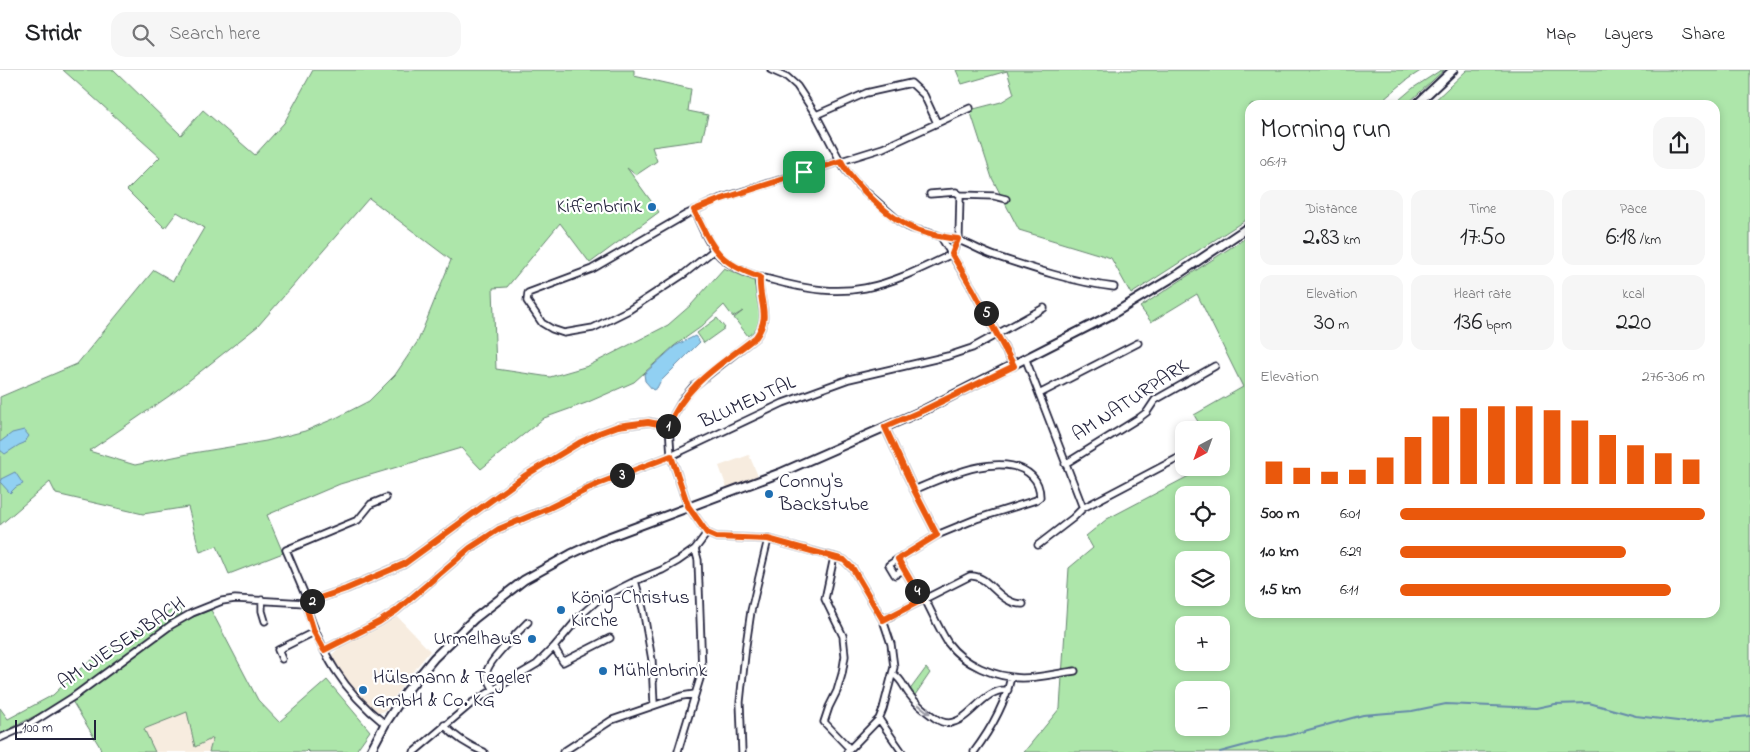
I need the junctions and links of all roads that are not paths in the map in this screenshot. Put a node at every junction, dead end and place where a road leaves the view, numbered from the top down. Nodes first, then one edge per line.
1 (771, 70) edge
2 (1453, 70) edge
3 (1421, 100) edge
4 (970, 108) dead end
5 (816, 115) junction
6 (937, 123) junction
7 (841, 161) junction
8 (930, 194) dead end
9 (960, 195) junction
10 (1006, 199) dead end
11 (694, 210) junction
12 (1245, 229) edge
13 (941, 238) junction
14 (958, 239) junction
15 (714, 250) junction
16 (952, 254) junction
17 (760, 277) junction
18 (1114, 287) dead end
19 (1044, 308) dead end
20 (998, 335) junction
21 (1138, 343) dead end
22 (1026, 360) junction
23 (1014, 366) junction
24 (1215, 366) dead end
25 (1039, 394) junction
26 (669, 426) junction
27 (885, 427) junction
28 (671, 456) junction
29 (1175, 460) edge
30 (1065, 464) junction
31 (914, 490) junction
32 (386, 498) dead end
33 (688, 506) junction
34 (1083, 508) junction
35 (707, 533) junction
36 (937, 535) junction
37 (768, 539) junction
38 (1038, 545) dead end
39 (695, 549) junction
40 (834, 557) junction
41 (898, 559) junction
42 (904, 570) junction
43 (635, 581) junction
44 (923, 599) junction
45 (262, 600) junction
46 (306, 603) junction
47 (1023, 604) dead end
48 (883, 620) junction
49 (265, 621) dead end
50 (528, 622) dead end
51 (314, 632) junction
52 (610, 638) dead end
53 (554, 647) junction
54 (324, 650) junction
55 (282, 659) dead end
56 (1075, 671) dead end
57 (893, 674) junction
58 (1011, 677) junction
59 (494, 690) junction
60 (1008, 690) junction
61 (696, 694) junction
62 (654, 705) junction
63 (879, 719) junction
64 (384, 724) junction
65 (444, 724) junction
66 (0, 738) edge
67 (849, 750) edge
68 (678, 751) edge
69 (370, 752) edge
70 (414, 752) edge
71 (484, 752) edge
72 (563, 752) edge
73 (742, 752) edge
74 (902, 752) edge
75 (974, 752) edge

1 - 5 street
2 - 3 main road
4 - 6 street
5 - 6 street
5 - 7 street
6 - 7 street
7 - 11 street
7 - 13 street
8 - 9 street
9 - 10 street
9 - 14 street
11 - 15 street
11 - 15 street
12 - 22 main road
13 - 14 street
13 - 16 street
14 - 16 street
14 - 18 street
15 - 17 street
16 - 17 street
16 - 20 street
17 - 26 street
19 - 20 street, BLUMENTAL
20 - 23 street
20 - 28 street, BLUMENTAL
21 - 25 street
22 - 23 main road
22 - 25 street, AM NATURPARK
23 - 27 main road
24 - 30 street, AM NATURPARK
25 - 30 street, AM NATURPARK
26 - 28 street
26 - 46 street, AM WIESENBACH
27 - 31 street
27 - 33 main road
28 - 33 street
28 - 54 street, BLUMENTAL
29 - 34 street
30 - 34 street, AM NATURPARK
31 - 36 street
31 - 36 street
32 - 46 street
33 - 35 street
33 - 64 main road
34 - 38 street
35 - 37 street
35 - 39 street
36 - 41 street
37 - 40 street
37 - 73 street
39 - 43 street
39 - 61 street
40 - 48 street
40 - 67 street
41 - 42 street
41 - 42 street
42 - 44 street
43 - 53 street
43 - 62 street
44 - 47 street
44 - 48 street
44 - 58 street
45 - 46 street, AM WIESENBACH
45 - 49 street
45 - 66 street, AM WIESENBACH
46 - 51 street
48 - 57 street
50 - 59 street
51 - 54 street
51 - 55 street
52 - 53 street
53 - 59 street
54 - 64 street
56 - 58 street
57 -> 60 street
57 - 63 street
58 - 60 street
59 - 65 street
60 - 75 street
61 - 62 street
61 - 68 street
62 - 72 street
63 - 67 street
63 - 74 street
64 - 69 main road
65 - 70 street
65 - 71 street

